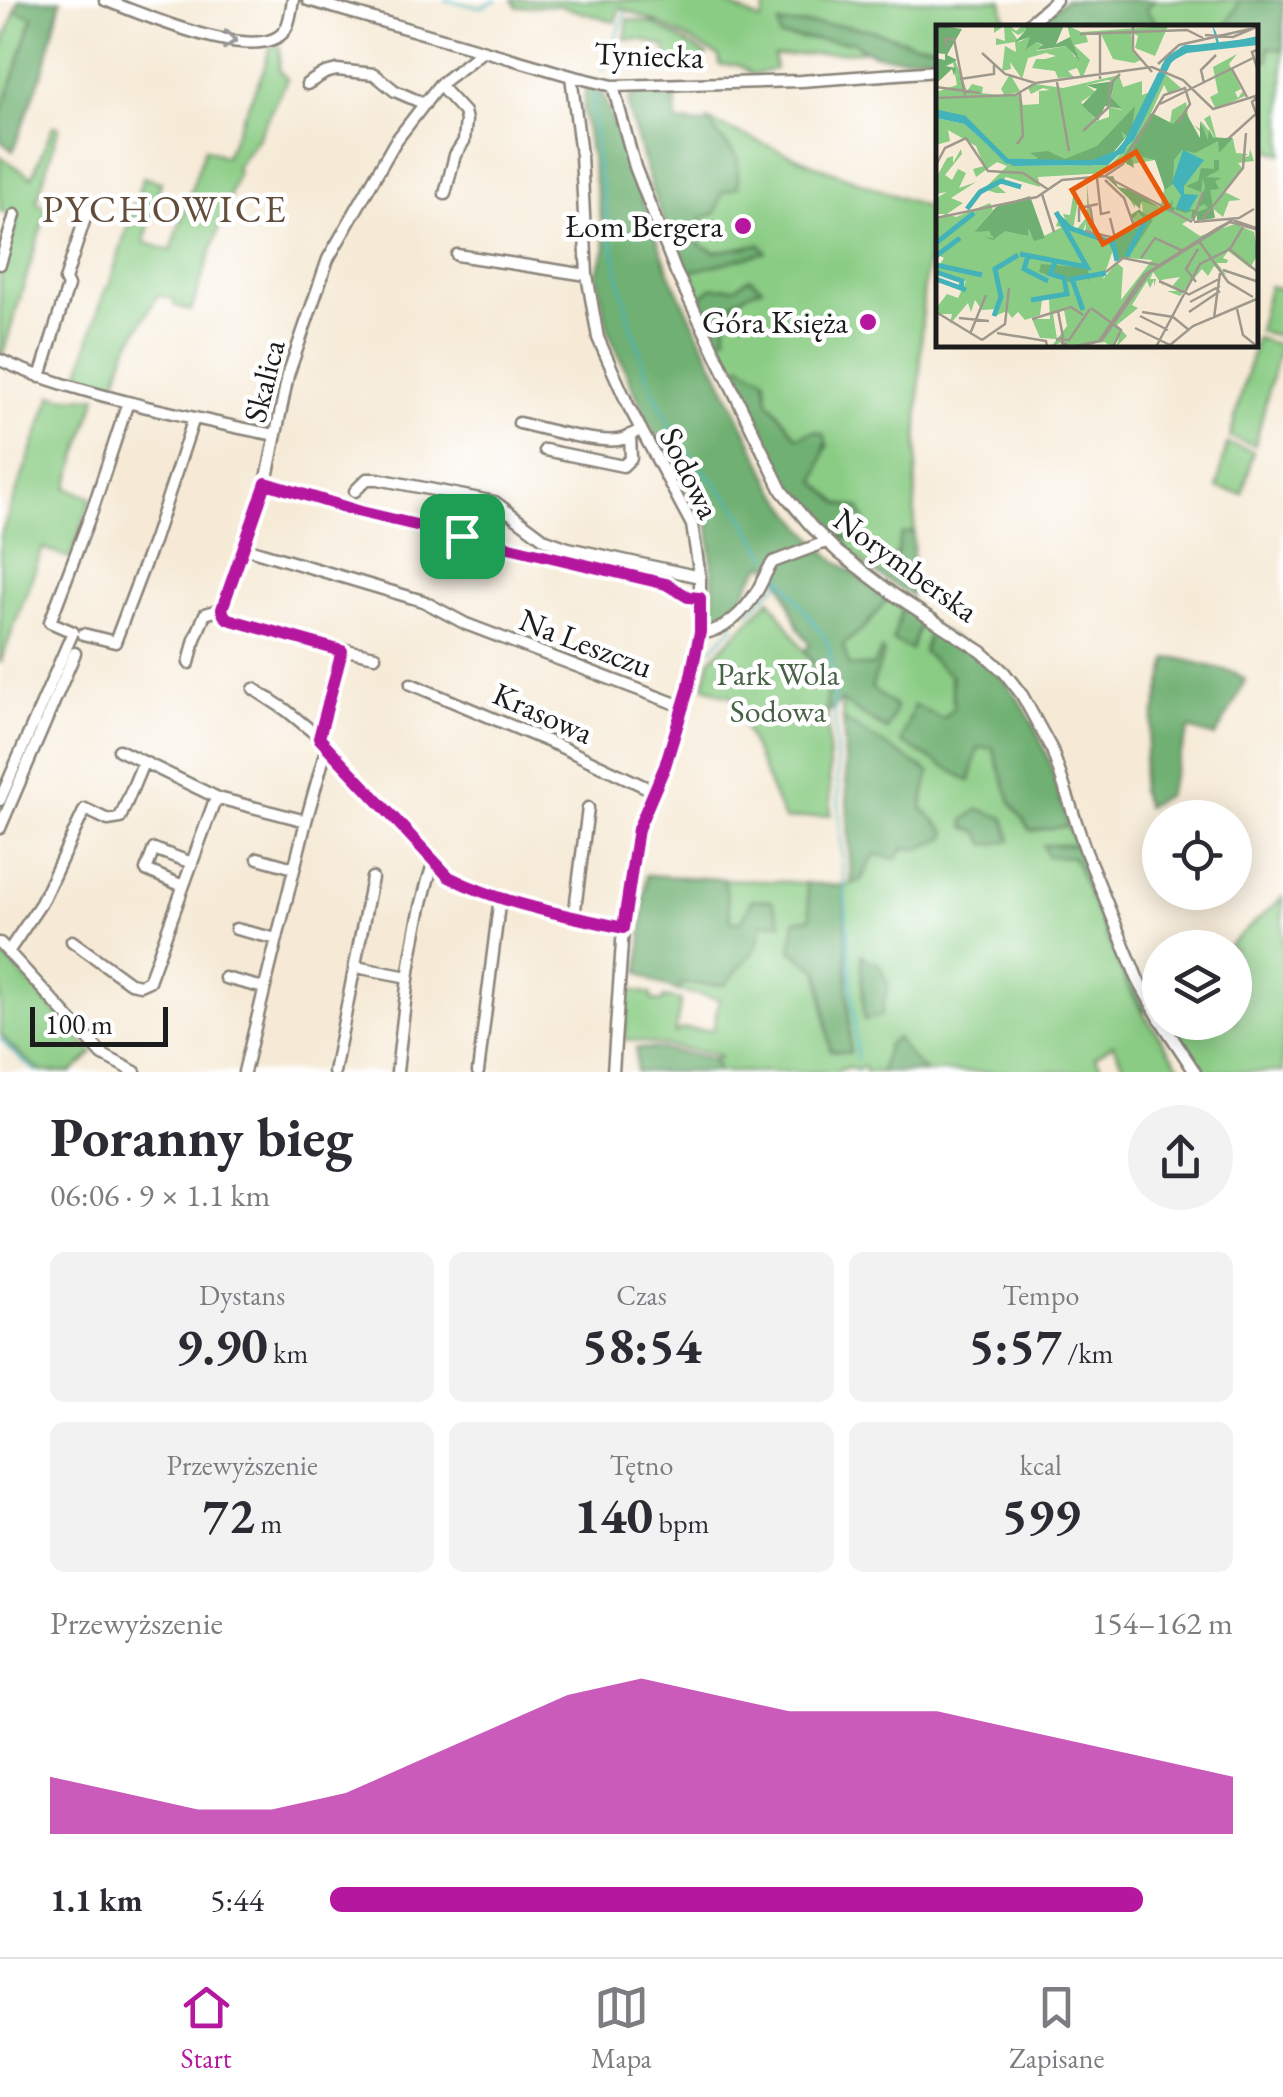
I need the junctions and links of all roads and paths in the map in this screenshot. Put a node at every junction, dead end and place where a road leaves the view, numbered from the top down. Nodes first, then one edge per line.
1 (104, 0) edge
2 (294, 0) edge
3 (308, 0) edge
4 (1056, 0) edge
5 (1027, 25) edge
6 (482, 51) junction
7 (936, 71) edge
8 (570, 76) junction
9 (307, 84) dead end
10 (440, 85) junction
11 (613, 86) junction
12 (425, 104) junction
13 (444, 194) dead end
14 (88, 208) dead end
15 (14, 215) dead end
16 (457, 255) dead end
17 (0, 264) edge
18 (586, 275) junction
19 (0, 360) edge
20 (40, 377) junction
21 (128, 402) junction
22 (194, 418) junction
23 (519, 423) dead end
24 (636, 432) junction
25 (276, 435) junction
26 (545, 450) dead end
27 (266, 483) junction
28 (355, 491) dead end
29 (826, 542) junction
30 (245, 548) junction
31 (700, 577) junction
32 (700, 598) junction
33 (222, 609) junction
34 (700, 632) junction
35 (78, 633) junction
36 (342, 651) junction
37 (76, 653) dead end
38 (375, 656) dead end
39 (188, 663) dead end
40 (411, 684) dead end
41 (254, 688) dead end
42 (684, 707) junction
43 (323, 742) junction
44 (119, 750) dead end
45 (143, 763) junction
46 (654, 792) junction
47 (218, 798) junction
48 (0, 800) edge
49 (588, 808) dead end
50 (306, 821) junction
51 (0, 828) edge
52 (258, 858) dead end
53 (434, 862) junction
54 (192, 863) junction
55 (294, 868) junction
56 (372, 878) dead end
57 (184, 886) junction
58 (500, 897) junction
59 (574, 917) junction
60 (623, 928) junction
61 (236, 929) dead end
62 (276, 939) junction
63 (72, 941) dead end
64 (4, 947) edge
65 (356, 967) junction
66 (408, 977) junction
67 (225, 978) dead end
68 (1142, 987) edge
69 (264, 988) junction
70 (1174, 1040) edge
71 (135, 1072) edge
72 (244, 1072) edge
73 (334, 1072) edge
74 (397, 1072) edge
75 (478, 1072) edge
76 (613, 1072) edge
77 (1195, 1072) edge

1 -> 2 street
3 - 6 street, Tyniecka
4 - 5 street
6 - 8 street, Tyniecka
6 - 10 street, Skalica
7 - 11 street, Tyniecka
8 - 11 street, Tyniecka
8 - 18 street, Sodowa
9 - 12 street
10 - 12 street, Skalica
10 - 13 street
11 - 29 street, Norymberska
12 - 25 street, Skalica
14 - 20 street
15 - 17 street
16 - 18 street
18 - 24 street, Sodowa
19 - 20 street
20 - 21 street
21 - 22 street
21 - 35 street
22 - 25 street
22 - 35 street
23 - 24 street
24 - 26 street
24 - 31 street, Sodowa
25 - 27 street, Skalica
27 - 30 street, Skalica
27 - 32 street
28 - 31 street
29 - 34 street
29 - 68 street, Norymberska
30 - 33 street, Skalica
30 - 42 street, Na Leszczu
31 - 32 street, Sodowa
32 - 34 street, Sodowa
33 - 36 street
33 - 39 street, Skalica
34 - 42 street, Sodowa
35 - 48 street
36 - 38 street
36 - 43 street
37 - 51 street
40 - 46 street, Krasowa
41 - 43 street
42 - 46 street, Sodowa
43 - 50 street
43 - 53 street
44 - 45 street
45 - 47 street
45 - 64 street
46 - 60 street, Sodowa
47 - 50 street
47 - 54 street
49 - 59 street
50 - 55 street
52 - 55 street
53 - 58 street
53 - 66 street
54 - 57 street
54 - 57 street
55 - 62 street
56 - 65 street
57 - 63 street
58 - 59 street
58 - 75 street
59 - 60 street
60 - 76 street, Sodowa
61 - 62 street
62 - 69 street
64 - 71 street
65 - 66 street
65 - 73 street
66 - 74 street
67 - 69 street
69 - 72 street
70 - 77 street, Norymberska

